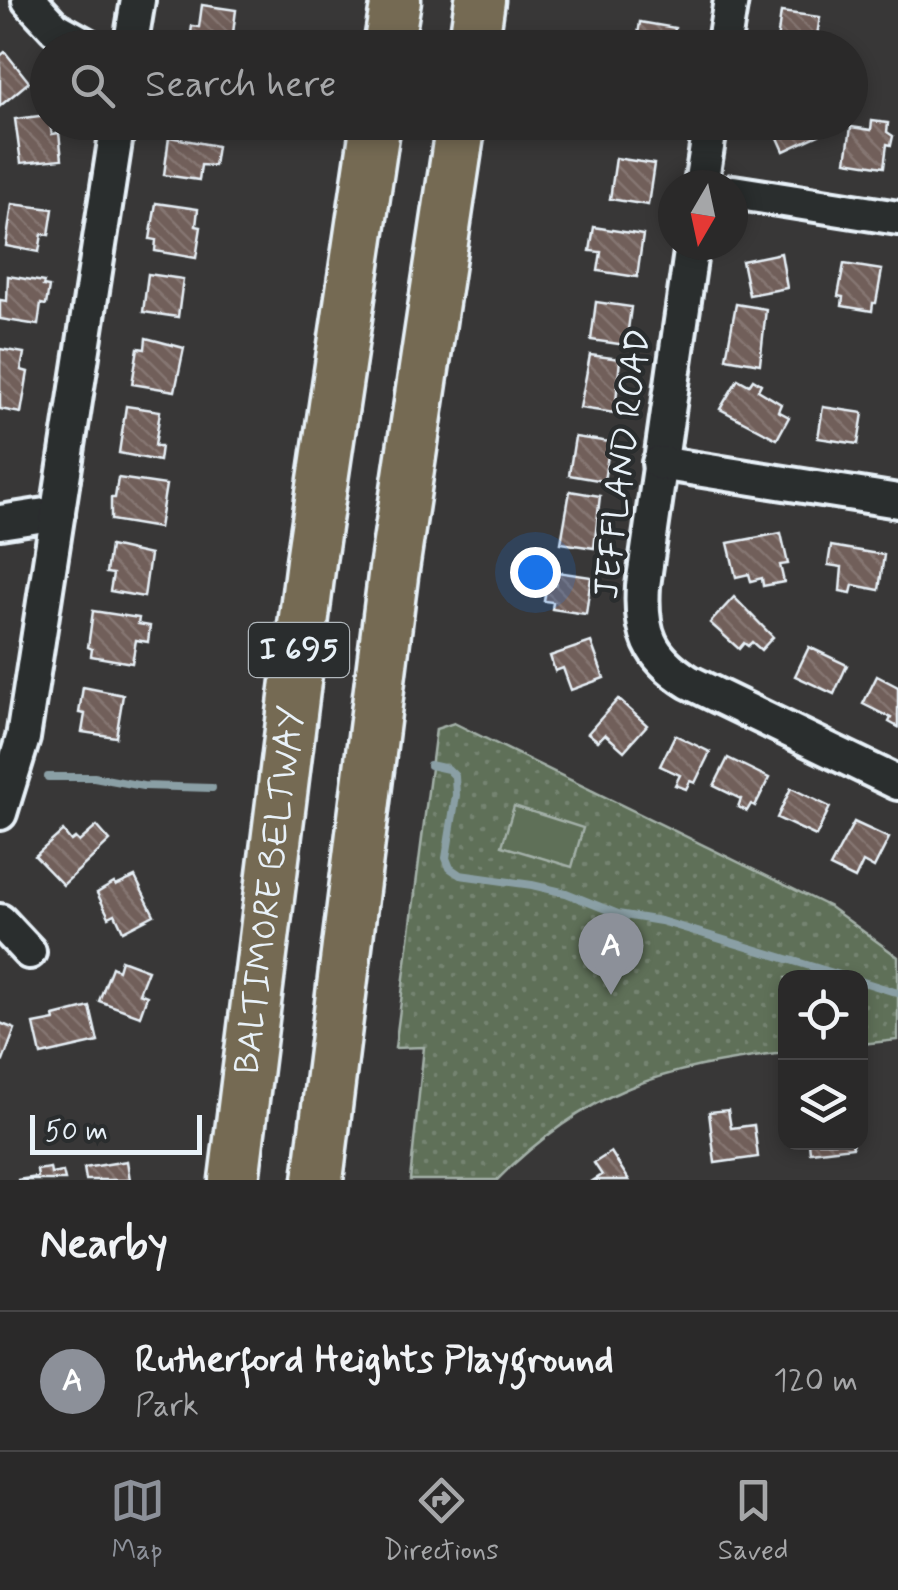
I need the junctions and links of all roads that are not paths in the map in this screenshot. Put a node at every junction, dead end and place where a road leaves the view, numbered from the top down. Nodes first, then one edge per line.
1 (29, 0) edge
2 (138, 0) edge
3 (396, 0) edge
4 (480, 0) edge
5 (731, 0) edge
6 (59, 30) edge
7 (133, 30) edge
8 (391, 30) edge
9 (475, 30) edge
10 (727, 30) edge
11 (115, 140) edge
12 (373, 140) edge
13 (457, 140) edge
14 (709, 140) edge
15 (704, 170) edge
16 (748, 194) edge
17 (898, 218) edge
18 (690, 260) edge
19 (659, 462) junction
20 (898, 501) edge
21 (58, 514) junction
22 (0, 522) edge
23 (898, 783) edge
24 (0, 813) edge
25 (0, 921) edge
26 (30, 952) dead end
27 (234, 1180) edge
28 (318, 1180) edge

1 - 6 street
2 - 7 street
3 - 8 highway
4 - 9 highway
5 - 10 street
11 - 21 street
12 - 27 highway, BALTIMORE BELTWAY / I 695
13 - 28 highway, I 695
14 - 15 street
16 - 17 street
18 - 19 street, JEFFLAND ROAD
19 - 20 street
19 - 23 street, JEFFLAND ROAD
21 - 22 street
21 - 24 street
25 - 26 street

